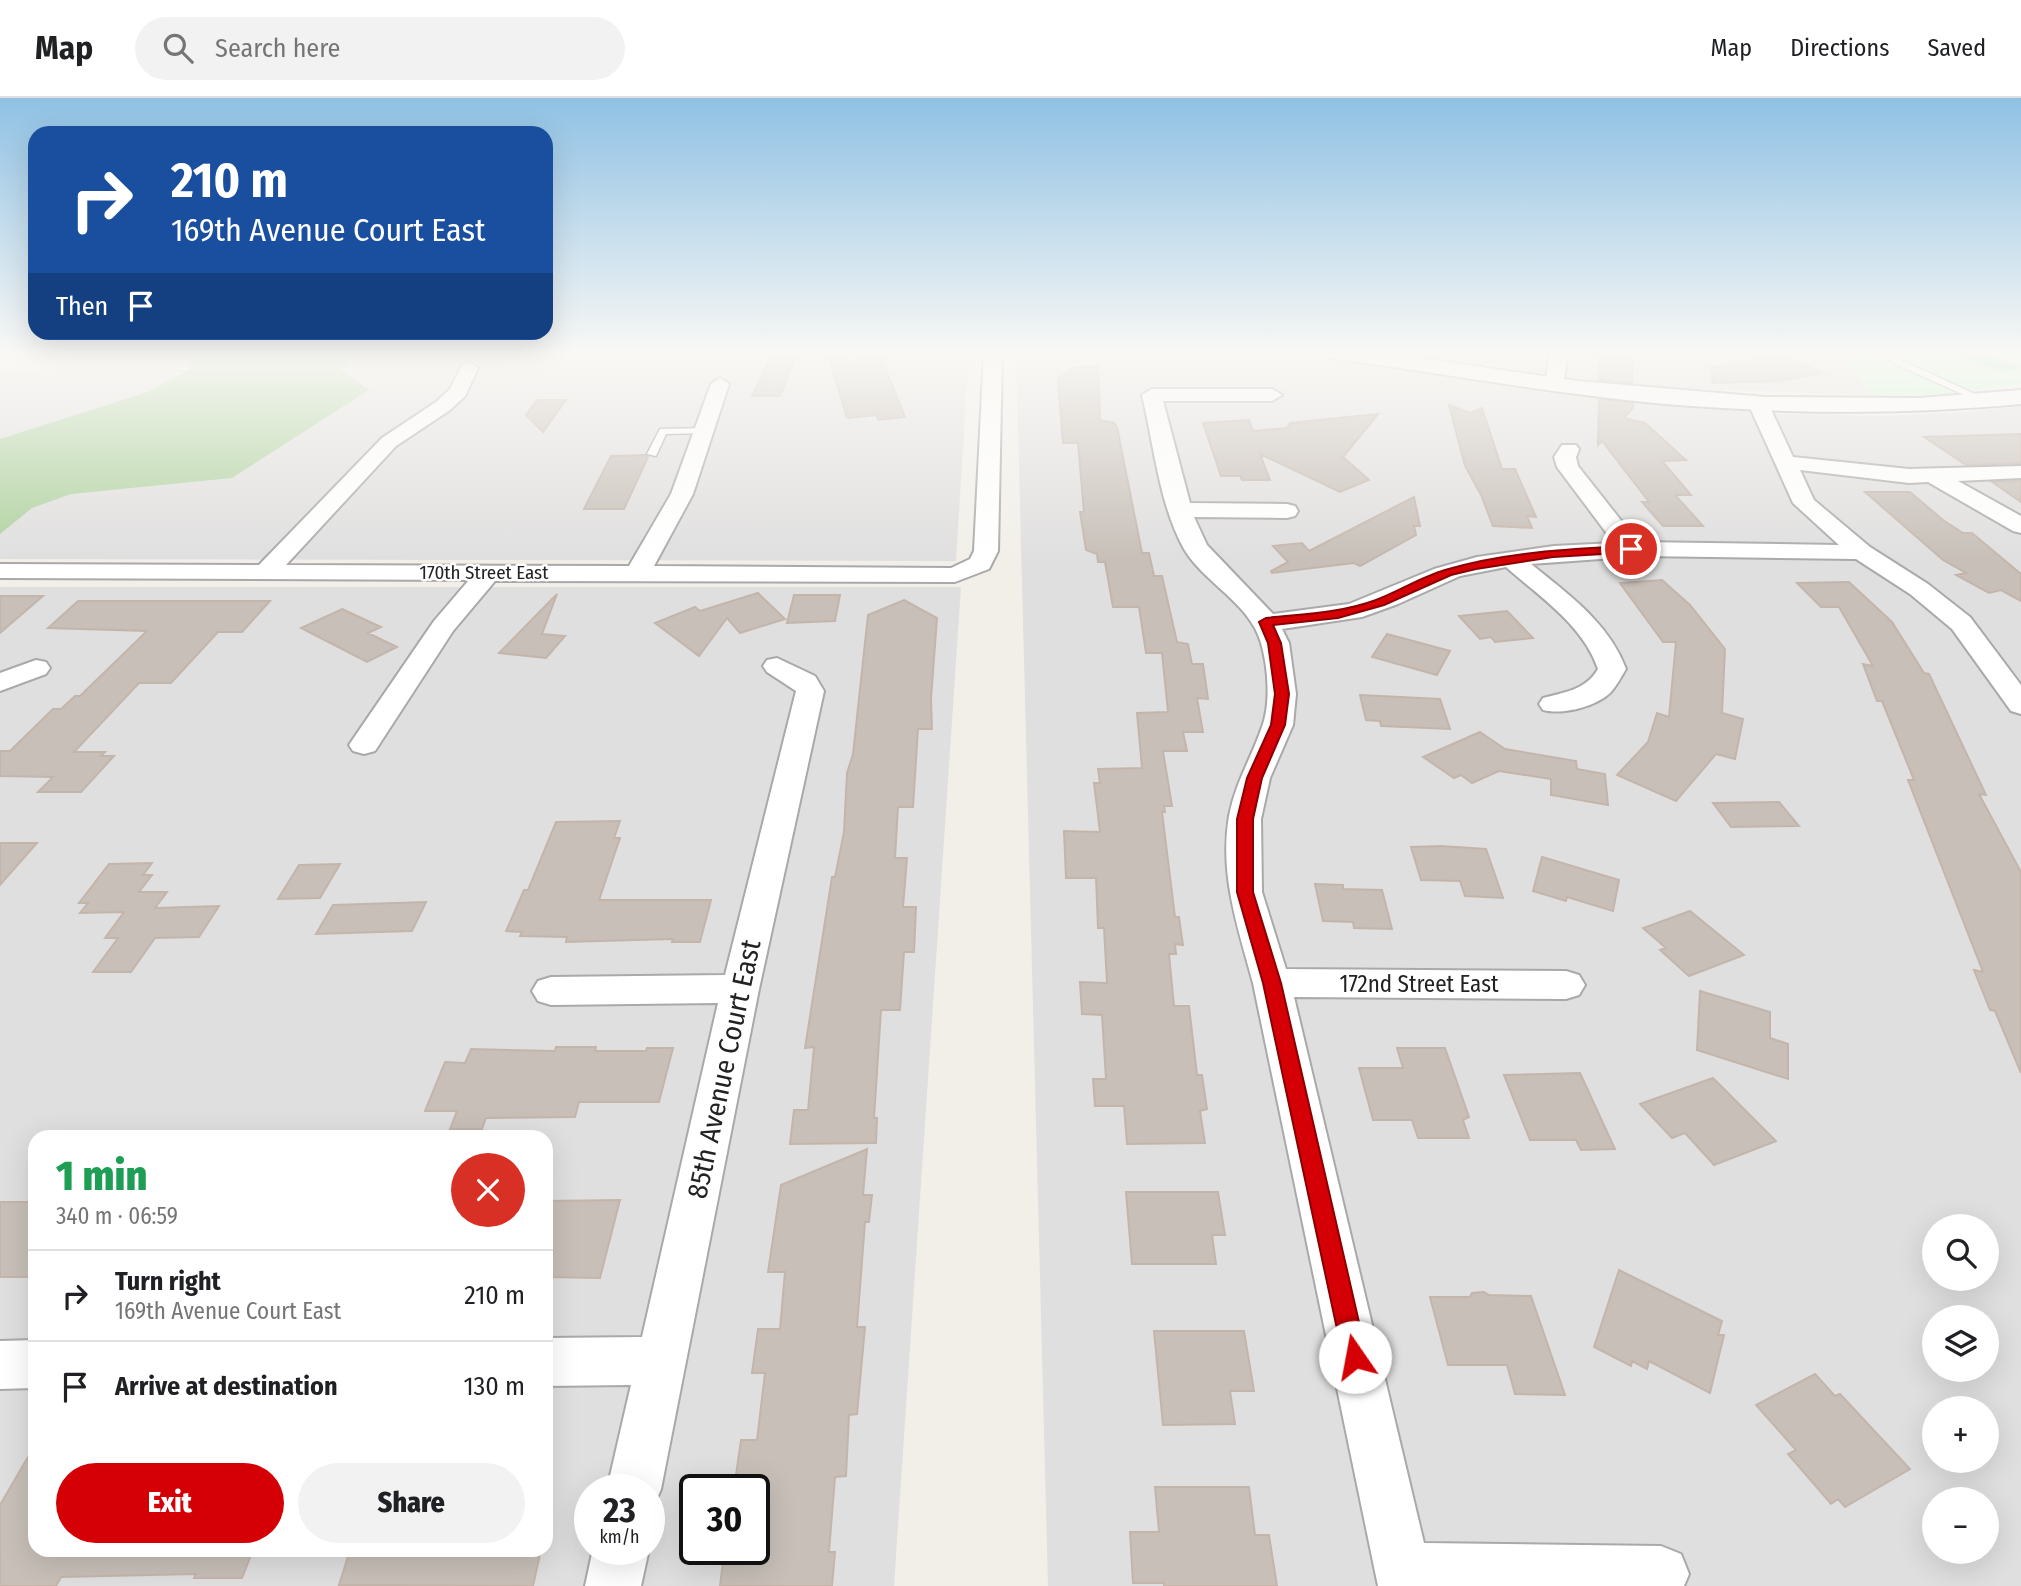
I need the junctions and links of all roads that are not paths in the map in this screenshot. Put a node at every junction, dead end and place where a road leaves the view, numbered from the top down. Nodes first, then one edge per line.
1 (420, 421) edge
2 (708, 421) edge
3 (991, 421) edge
4 (1158, 421) edge
5 (1766, 421) edge
6 (705, 430) junction
7 (1569, 449) dead end
8 (652, 454) dead end
9 (1783, 462) junction
10 (2021, 472) edge
11 (1934, 477) junction
12 (1180, 510) junction
13 (1287, 511) dead end
14 (2021, 526) edge
15 (1631, 549) junction
16 (1861, 552) junction
17 (1511, 559) junction
18 (0, 571) edge
19 (266, 572) junction
20 (489, 572) junction
21 (638, 573) junction
22 (1266, 622) junction
23 (777, 666) dead end
24 (36, 668) dead end
25 (0, 683) edge
26 (1553, 704) dead end
27 (2021, 705) edge
28 (364, 745) dead end
29 (1272, 983) junction
30 (1566, 985) dead end
31 (740, 989) junction
32 (551, 991) dead end
33 (553, 1362) edge
34 (661, 1362) junction
35 (0, 1364) edge
36 (28, 1364) edge
37 (637, 1474) edge
38 (618, 1565) edge
39 (1661, 1574) dead end
40 (1404, 1578) edge
41 (613, 1586) edge

1 - 19 street
2 - 6 street
3 - 21 street, 170th Street East
4 - 12 street
5 - 9 street
6 - 8 lane
6 - 21 street
7 - 15 street
9 - 11 street
9 - 16 street
10 - 11 street
11 - 14 street
12 - 13 street
12 - 22 street
15 - 16 street
15 - 17 street
16 - 27 street
17 - 22 street
17 - 26 street
18 - 19 street, 170th Street East
19 - 20 street, 170th Street East
20 - 21 street, 170th Street East
20 - 28 street
22 - 29 street
23 - 31 street, 85th Avenue Court East
24 - 25 street
29 - 30 street, 172nd Street East
29 - 40 street
31 - 32 street
31 - 34 street, 85th Avenue Court East
33 - 34 street
34 - 37 street, 85th Avenue Court East
35 - 36 street
38 - 41 street
39 - 40 street

